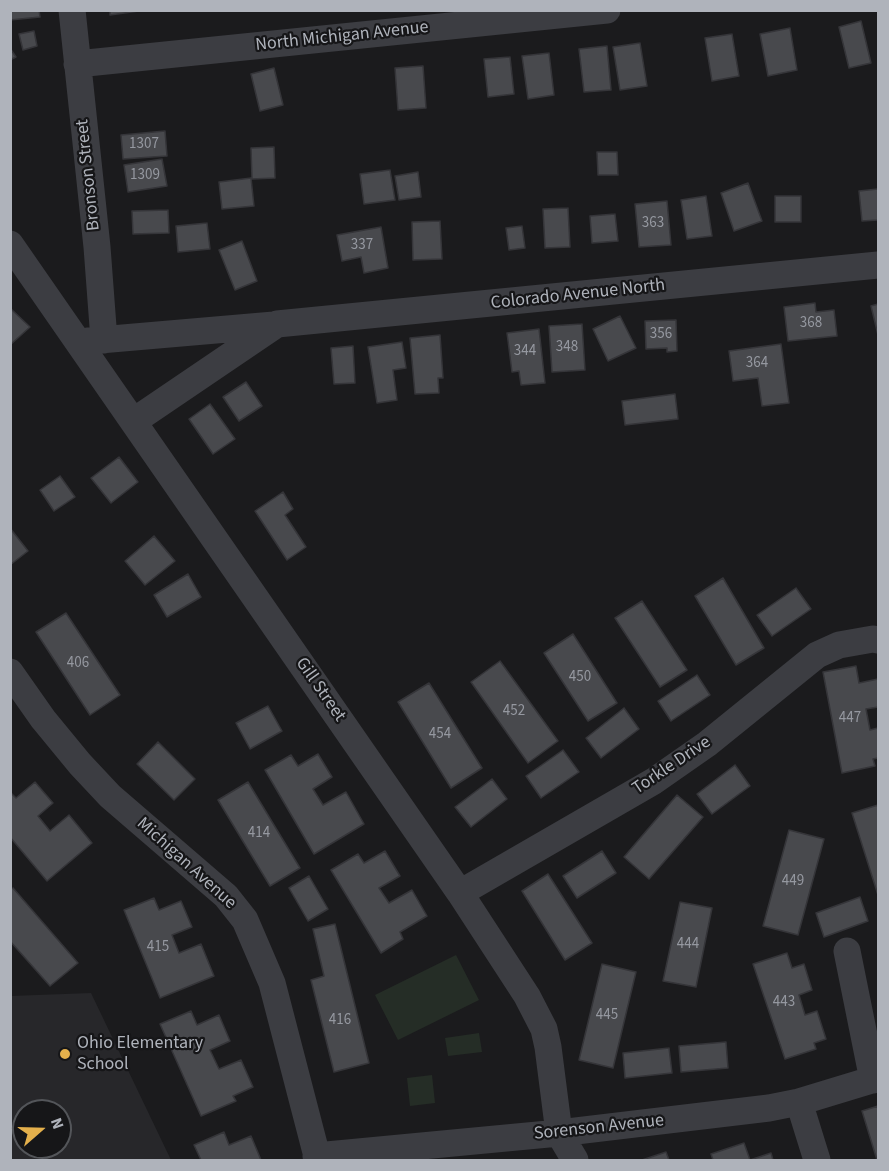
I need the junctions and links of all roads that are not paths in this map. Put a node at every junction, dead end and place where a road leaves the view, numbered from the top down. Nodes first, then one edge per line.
1 (72, 10) edge
2 (607, 10) edge
3 (77, 64) junction
4 (10, 244) edge
5 (879, 265) edge
6 (277, 324) junction
7 (91, 341) junction
8 (134, 421) junction
9 (879, 640) edge
10 (10, 672) edge
11 (460, 893) junction
12 (846, 951) dead end
13 (876, 1079) edge
14 (799, 1102) junction
15 (560, 1133) junction
16 (317, 1158) edge
17 (575, 1161) edge
18 (817, 1161) edge

1 - 3 street, Bronson Street
2 - 3 street, North Michigan Avenue
3 - 7 street, Bronson Street
4 - 7 street, Gill Street
5 - 6 street, Colorado Avenue North
6 - 7 street, Colorado Avenue North
6 - 8 street, Colorado Avenue North
7 - 8 street, Gill Street
8 - 11 street, Gill Street
9 - 11 street, Torkle Drive
10 - 16 street, Michigan Avenue
11 - 15 street, Gill Street
12 - 13 street
13 - 14 street, Sorenson Avenue
14 - 15 street, Sorenson Avenue
14 - 18 street
15 - 16 street, Sorenson Avenue
15 - 17 street, Gill Street

